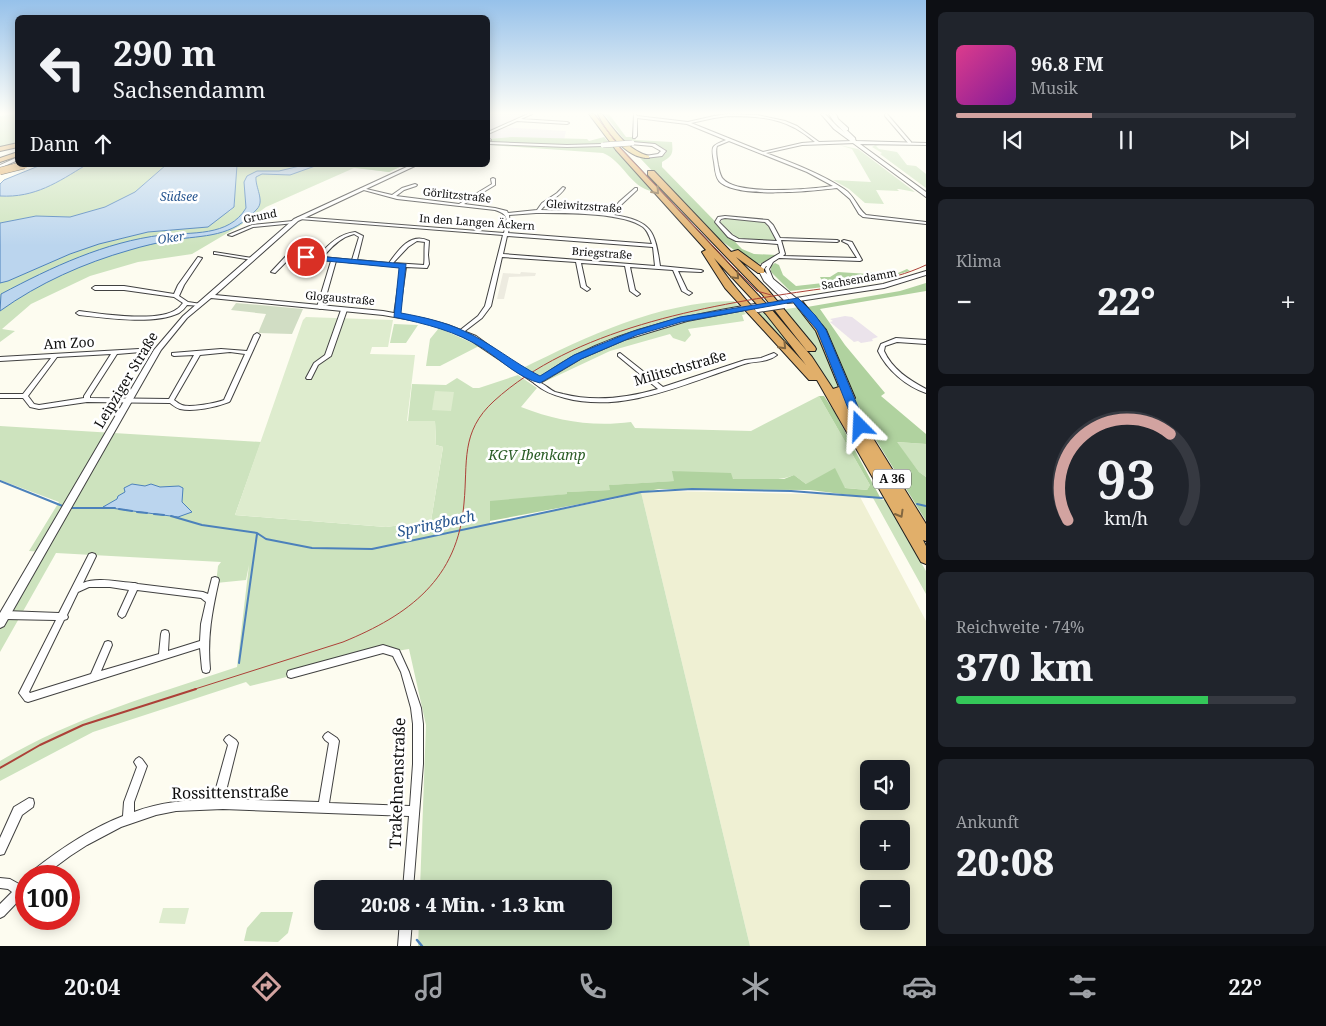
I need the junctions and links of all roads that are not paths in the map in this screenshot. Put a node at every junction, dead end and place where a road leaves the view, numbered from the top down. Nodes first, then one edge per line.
1 (626, 158) edge
2 (643, 158) edge
3 (716, 158) edge
4 (774, 158) edge
5 (879, 158) edge
6 (880, 158) edge
7 (15, 160) edge
8 (15, 166) edge
9 (411, 167) edge
10 (0, 169) edge
11 (493, 179) dead end
12 (415, 185) dead end
13 (839, 187) junction
14 (563, 188) dead end
15 (362, 189) junction
16 (636, 189) dead end
17 (926, 191) edge
18 (926, 195) edge
19 (392, 197) junction
20 (460, 205) junction
21 (538, 212) junction
22 (507, 214) junction
23 (612, 215) junction
24 (299, 218) junction
25 (294, 222) junction
26 (926, 223) edge
27 (701, 232) junction
28 (230, 234) dead end
29 (506, 234) junction
30 (779, 241) junction
31 (837, 241) dead end
32 (844, 241) dead end
33 (654, 246) junction
34 (216, 253) dead end
35 (500, 255) junction
36 (780, 257) junction
37 (200, 258) dead end
38 (320, 258) junction
39 (252, 259) junction
40 (334, 260) junction
41 (354, 261) junction
42 (578, 261) junction
43 (390, 264) junction
44 (627, 264) junction
45 (404, 266) junction
46 (766, 266) junction
47 (658, 267) junction
48 (674, 268) junction
49 (701, 271) dead end
50 (273, 272) dead end
51 (926, 273) edge
52 (926, 278) edge
53 (771, 279) junction
54 (95, 288) dead end
55 (587, 289) dead end
56 (688, 293) dead end
57 (637, 294) dead end
58 (176, 296) junction
59 (209, 296) junction
60 (789, 302) junction
61 (186, 303) junction
62 (199, 305) junction
63 (320, 307) junction
64 (753, 308) junction
65 (344, 310) junction
66 (80, 313) dead end
67 (175, 313) junction
68 (397, 315) junction
69 (704, 315) joint
70 (185, 317) junction
71 (461, 332) junction
72 (257, 335) dead end
73 (926, 342) edge
74 (139, 351) dead end
75 (115, 353) junction
76 (249, 353) junction
77 (174, 354) dead end
78 (197, 355) junction
79 (620, 355) dead end
80 (774, 355) dead end
81 (54, 356) junction
82 (0, 359) edge
83 (309, 378) dead end
84 (539, 382) junction
85 (662, 389) junction
86 (926, 391) edge
87 (3, 396) edge
88 (25, 396) junction
89 (87, 400) junction
90 (0, 401) edge
91 (129, 401) junction
92 (171, 401) junction
93 (844, 417) junction
94 (860, 426) junction
95 (66, 509) joint
96 (926, 536) edge
97 (92, 556) dead end
98 (926, 558) edge
99 (215, 580) dead end
100 (135, 586) junction
101 (77, 589) junction
102 (209, 600) junction
103 (122, 614) dead end
104 (64, 617) junction
105 (2, 619) edge
106 (165, 634) dead end
107 (202, 644) junction
108 (108, 645) dead end
109 (162, 656) junction
110 (206, 669) dead end
111 (291, 674) dead end
112 (94, 678) junction
113 (328, 737) dead end
114 (229, 740) dead end
115 (139, 762) dead end
116 (29, 803) dead end
117 (217, 805) junction
118 (323, 808) junction
119 (414, 811) junction
120 (128, 819) junction
121 (0, 850) edge
122 (50, 865) edge
123 (409, 880) edge
124 (0, 883) edge
125 (15, 886) edge
126 (15, 896) edge
127 (0, 912) edge
128 (405, 930) edge
129 (404, 946) edge

1 -> 27 highway, A 36
2 - 27 highway, A 36
3 - 13 street
4 - 13 street
5 - 18 street
6 - 17 street
7 - 10 street
8 - 10 highway, bridge
9 - 15 street, Leipziger Straße
11 - 20 street
12 - 19 street
13 - 26 street
14 - 21 street
15 - 19 street, Görlitzstraße
15 - 24 street, Leipziger Straße
16 - 23 street
19 - 20 street, Görlitzstraße
20 - 22 street, Görlitzstraße
21 - 22 street, Gleiwitzstraße
21 - 23 street, Gleiwitzstraße
22 - 29 street, Görlitzstraße
23 - 33 street, Gleiwitzstraße
24 - 25 street, Leipziger Straße
24 - 29 street, In den Langen Äckern
25 - 28 street, Grund
25 - 39 street, Leipziger Straße
27 - 46 highway
27 - 64 highway
27 -> 93 highway, A 36
27 - 94 highway, A 36
29 - 33 street, In den Langen Äckern
29 - 35 street, Görlitzstraße
30 - 30 street
30 - 31 street
30 - 36 street
32 - 36 street
33 - 47 street, Gleiwitzstraße
34 - 39 street
35 - 42 street, Briegstraße
35 - 71 street, Görlitzstraße
36 - 46 street
37 - 58 street
38 - 40 street
38 - 41 street
38 - 50 street
39 - 59 street, Leipziger Straße
40 - 41 street
40 - 63 street
41 - 43 street
42 - 44 street, Briegstraße
42 - 55 street
43 - 45 street
43 - 45 street
44 - 47 street, Briegstraße
44 - 57 street
45 - 68 street
46 - 53 street
46 - 53 street
46 - 60 street
47 - 48 street, Briegstraße
48 - 49 street, Briegstraße
48 - 56 street
51 - 60 street, Sachsendamm
52 - 60 street, Sachsendamm
53 - 60 street
54 - 58 street
58 - 61 street
59 - 62 street, Leipziger Straße
59 - 63 street, Glogaustraße
60 - 64 street, Sachsendamm, bridge
60 - 94 highway
61 - 62 street
61 - 67 street
62 - 70 street, Leipziger Straße
63 - 65 street, Glogaustraße
64 - 69 street
64 -> 93 highway
65 - 68 street, Glogaustraße
65 - 83 street
66 - 67 street
67 - 70 street
68 - 71 street, Glogaustraße
69 - 84 street
70 - 91 street, Leipziger Straße
71 - 84 street, Glogaustraße
72 - 76 street
73 - 86 street
74 - 75 street, Am Zoo
75 - 81 street, Am Zoo
75 - 89 street
76 - 78 street
76 - 92 street
77 - 78 street
78 - 92 street
79 - 85 street
80 - 85 street, Militschstraße
81 - 82 street, Am Zoo
81 - 88 street
84 - 85 street, Militschstraße
87 - 88 street
87 - 90 street
88 - 89 street
89 - 91 street
91 - 92 street
91 - 95 street, Leipziger Straße
93 -> 98 highway, A 36
94 - 96 highway, A 36
95 - 105 street, Leipziger Straße
97 - 101 street
99 - 102 street
100 - 101 street
100 - 102 street
100 - 103 street
101 - 104 street
102 - 107 street
104 - 105 street
104 - 112 street
106 - 109 street
107 - 109 street
107 - 110 street
108 - 112 street
109 - 112 street
111 - 119 street, Trakehnenstraße
113 - 118 street
114 - 117 street
115 - 120 street
116 - 121 street
117 - 118 street, Rossittenstraße
117 - 120 street, Rossittenstraße
118 - 119 street, Rossittenstraße
119 - 123 street, Trakehnenstraße
120 - 122 street, Rossittenstraße
124 - 125 street
126 - 127 street
128 - 129 street

